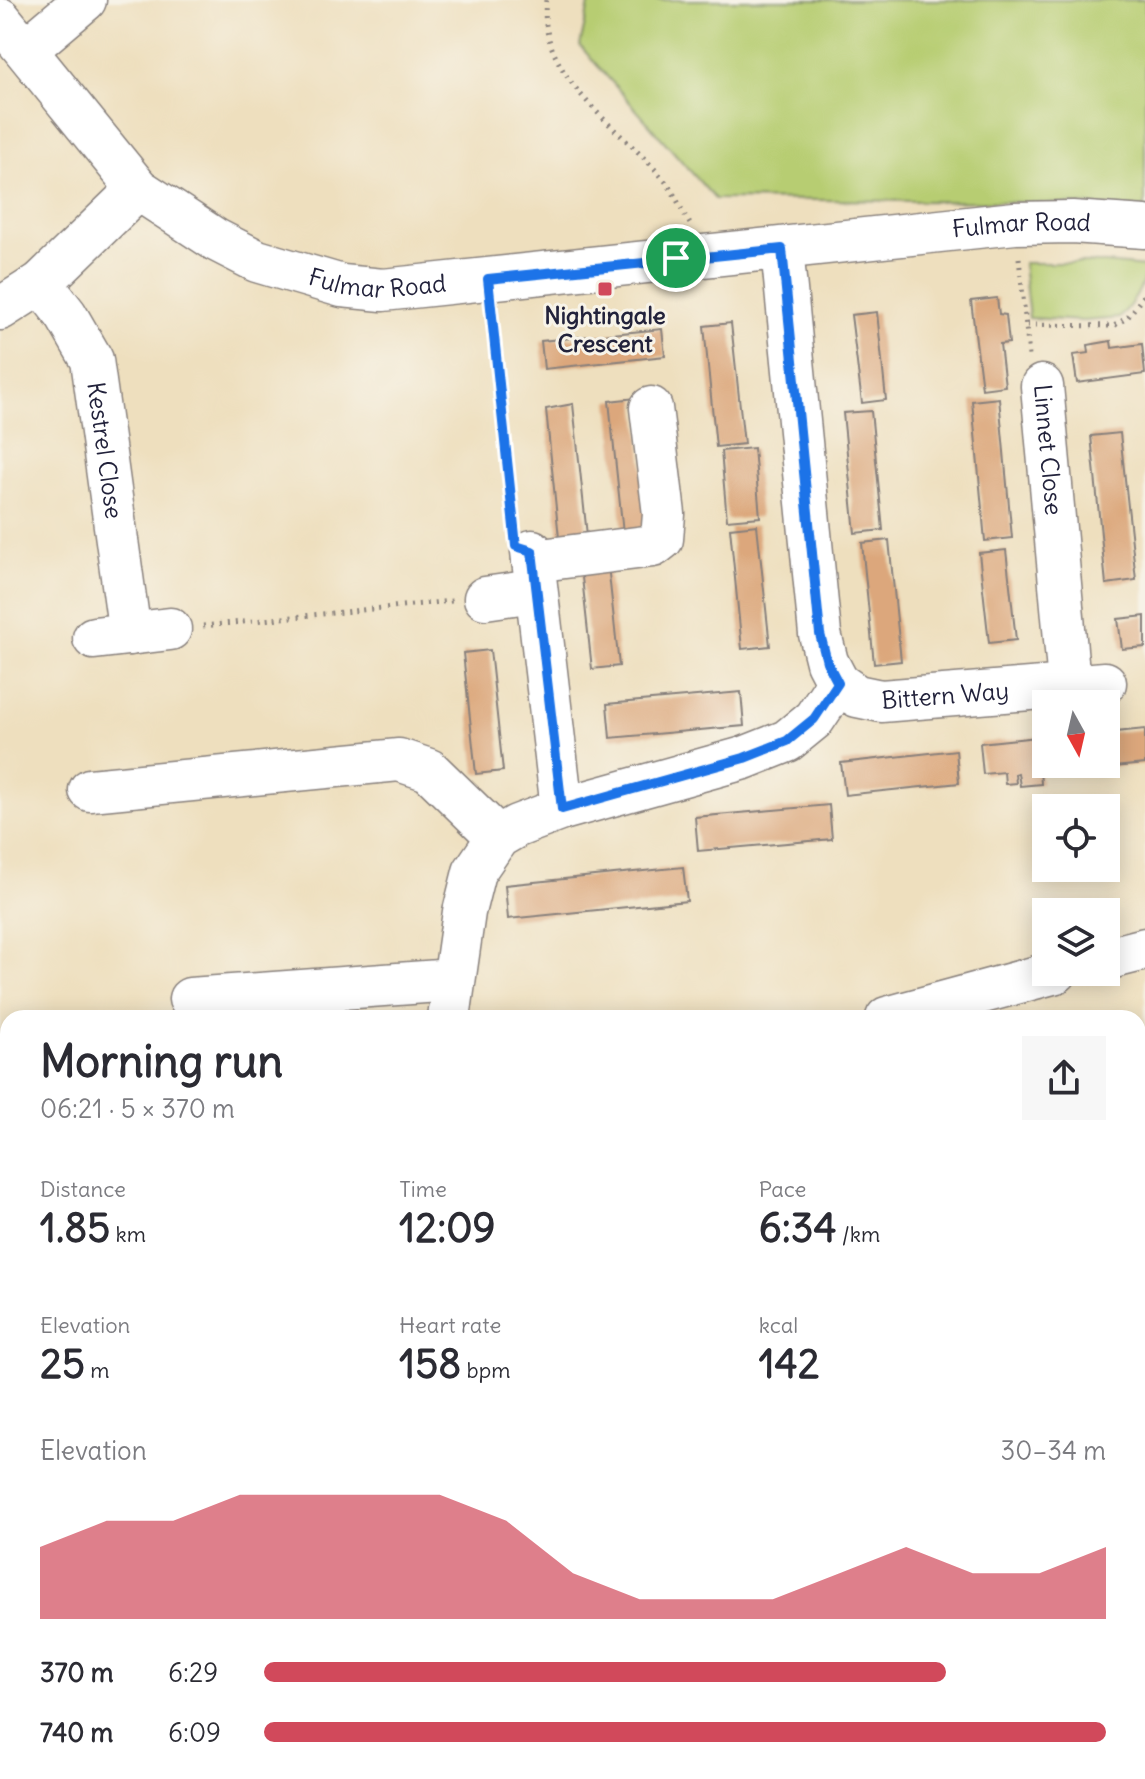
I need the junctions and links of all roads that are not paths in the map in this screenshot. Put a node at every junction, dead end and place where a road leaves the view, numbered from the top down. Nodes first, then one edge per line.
1 (85, 0) edge
2 (13, 34) edge
3 (138, 189) junction
4 (1145, 227) edge
5 (782, 249) junction
6 (41, 283) junction
7 (0, 309) edge
8 (1042, 386) road end
9 (651, 408) dead end
10 (533, 568) junction
11 (485, 598) road end
12 (170, 629) road end
13 (838, 683) junction
14 (1087, 683) joint
15 (90, 790) dead end
16 (562, 809) junction
17 (498, 837) junction
18 (1145, 949) edge
19 (1120, 955) edge
20 (1032, 979) edge
21 (189, 994) edge
22 (451, 999) edge
23 (916, 1010) edge

1 - 2 street
2 - 3 street, Fulmar Road
3 - 5 street, Fulmar Road
3 - 6 street
4 - 5 street, Fulmar Road
5 - 13 street
6 - 7 street
6 - 12 street, Kestrel Close
8 - 14 street, Linnet Close
9 - 10 street
10 - 11 street
10 - 16 street
13 - 14 street, Bittern Way
13 - 16 street
15 - 17 street
16 - 17 street
17 - 22 street
18 - 19 street
20 - 23 street
21 - 22 street

